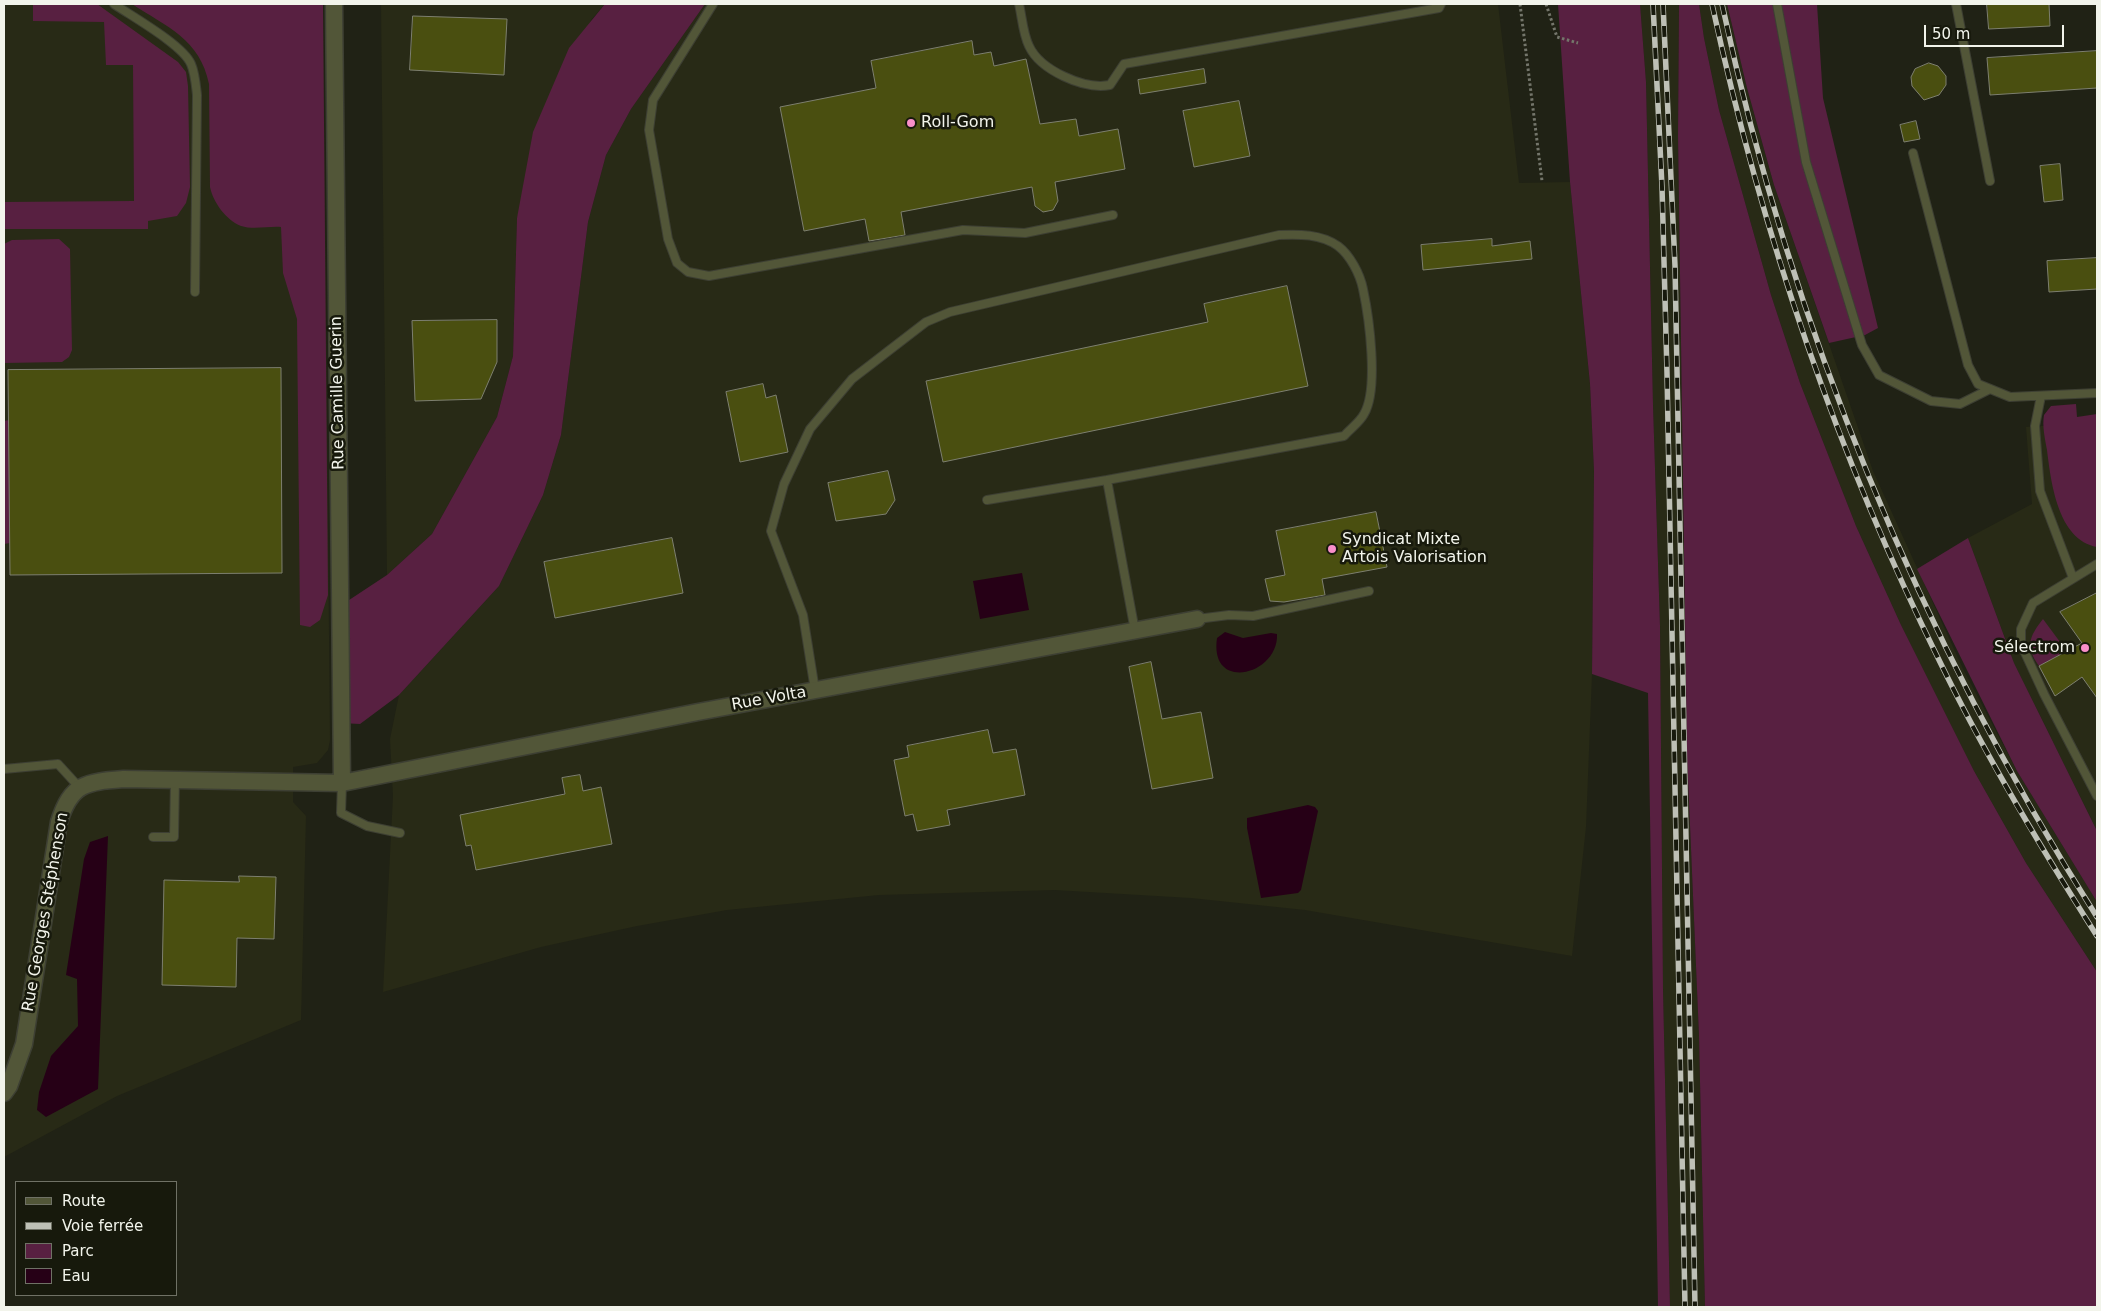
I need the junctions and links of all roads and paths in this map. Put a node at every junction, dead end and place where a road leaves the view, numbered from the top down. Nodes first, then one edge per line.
1 (114, 4) edge
2 (334, 4) edge
3 (713, 4) edge
4 (1019, 4) edge
5 (1441, 4) edge
6 (1520, 4) edge
7 (1546, 4) edge
8 (1777, 4) edge
9 (1956, 4) edge
10 (1578, 42) dead end
11 (1913, 153) dead end
12 (1542, 181) dead end
13 (1990, 182) dead end
14 (1113, 215) dead end
15 (195, 292) dead end
16 (1990, 388) junction
17 (2097, 393) edge
18 (2041, 396) junction
19 (1107, 480) junction
20 (987, 500) dead end
21 (2097, 564) edge
22 (2073, 578) junction
23 (1369, 591) dead end
24 (1197, 619) joint
25 (1135, 631) junction
26 (815, 690) junction
27 (4, 769) edge
28 (175, 778) junction
29 (342, 783) junction
30 (79, 787) junction
31 (2097, 796) edge
32 (400, 833) dead end
33 (153, 837) dead end
34 (4, 1093) edge

1 - 15 lane
2 - 29 street, Rue Camille Guerin
3 - 14 lane
4 - 5 lane
6 - 12 path
7 - 10 path
8 - 16 lane
9 - 13 lane
11 - 16 lane
16 - 18 lane
17 - 18 lane
18 - 22 lane
19 - 20 lane
19 - 25 lane
19 - 26 lane
21 - 22 lane
22 - 31 lane
23 - 24 lane
24 - 25 street, Rue Volta
25 - 26 street, Rue Volta
26 - 29 street, Rue Volta
27 - 30 lane
28 - 29 street
28 - 30 street
28 - 33 lane
29 - 32 lane
30 - 34 street, Rue Georges Stéphenson

